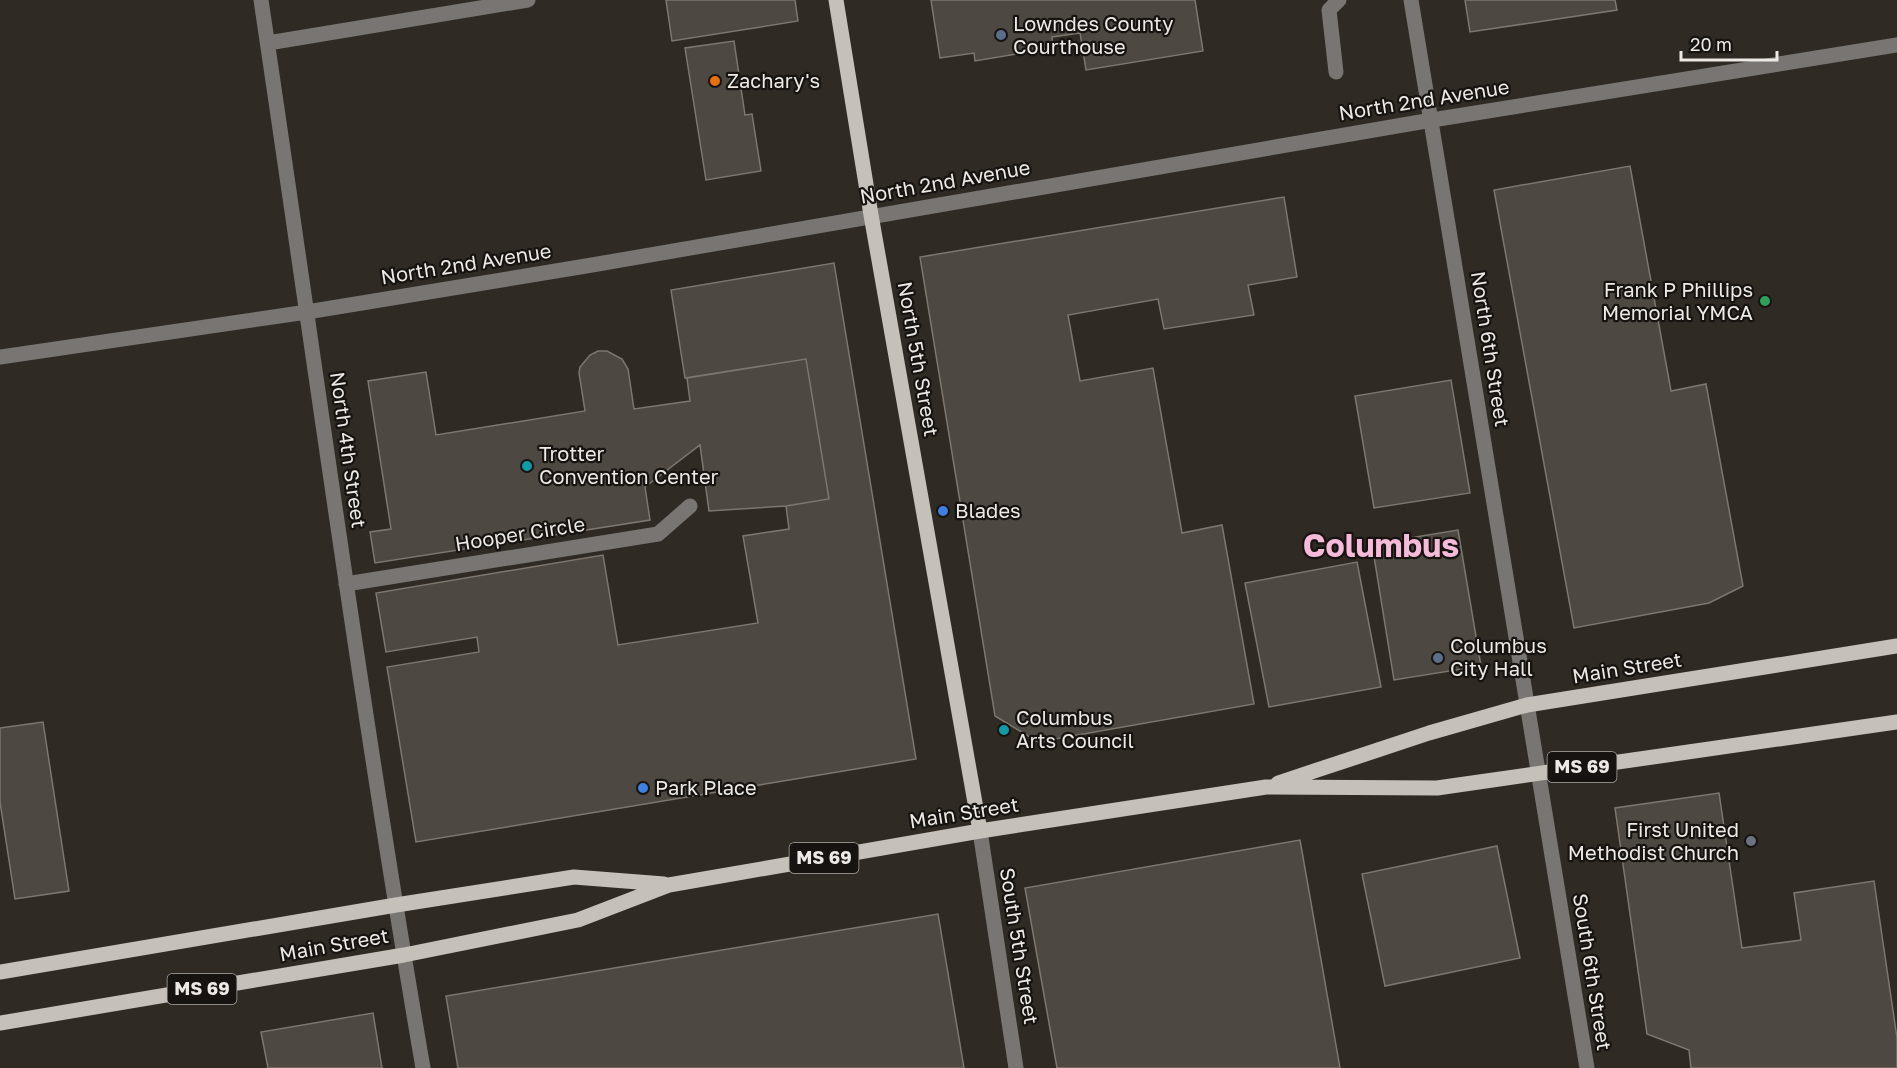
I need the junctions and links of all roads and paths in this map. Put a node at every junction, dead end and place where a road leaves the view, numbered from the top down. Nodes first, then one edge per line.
1 (261, 0) edge
2 (528, 0) edge
3 (836, 0) edge
4 (1339, 0) edge
5 (1411, 0) edge
6 (268, 43) junction
7 (1897, 45) edge
8 (1336, 72) dead end
9 (1432, 120) junction
10 (872, 216) junction
11 (307, 312) junction
12 (0, 357) edge
13 (690, 506) dead end
14 (346, 584) junction
15 (1897, 646) edge
16 (1527, 705) junction
17 (1897, 723) edge
18 (1539, 773) junction
19 (1266, 787) junction
20 (980, 831) junction
21 (669, 885) junction
22 (396, 905) junction
23 (404, 955) junction
24 (0, 972) edge
25 (0, 1023) edge
26 (423, 1068) edge
27 (1017, 1068) edge
28 (1587, 1068) edge

1 - 6 street, North 4th Street
2 - 6 street
3 - 10 main road, North 5th Street
4 - 8 street
5 - 9 street, North 6th Street
6 - 11 street, North 4th Street
7 - 9 street, North 2nd Avenue
9 - 10 street, North 2nd Avenue
9 - 16 street, North 6th Street
10 - 11 street, North 2nd Avenue
10 - 20 main road, North 5th Street
11 - 12 street, North 2nd Avenue
11 - 14 street, North 4th Street
13 - 14 street, Hooper Circle
14 - 22 street, North 4th Street
15 - 16 main road, Main Street / MS 69
16 - 18 street, South 6th Street
16 - 19 main road, Main Street / MS 69
17 - 18 main road, Main Street / MS 69
18 - 19 main road, Main Street / MS 69
18 - 28 street, South 6th Street
19 - 20 main road, Main Street / MS 69
20 - 21 main road, Main Street / MS 69
20 - 27 street, South 5th Street
21 - 22 main road, Main Street / MS 69
21 - 23 main road, Main Street / MS 69
22 - 23 street, North 4th Street
22 - 24 main road, Main Street / MS 69
23 - 25 main road, Main Street / MS 69
23 - 26 street, North 4th Street

